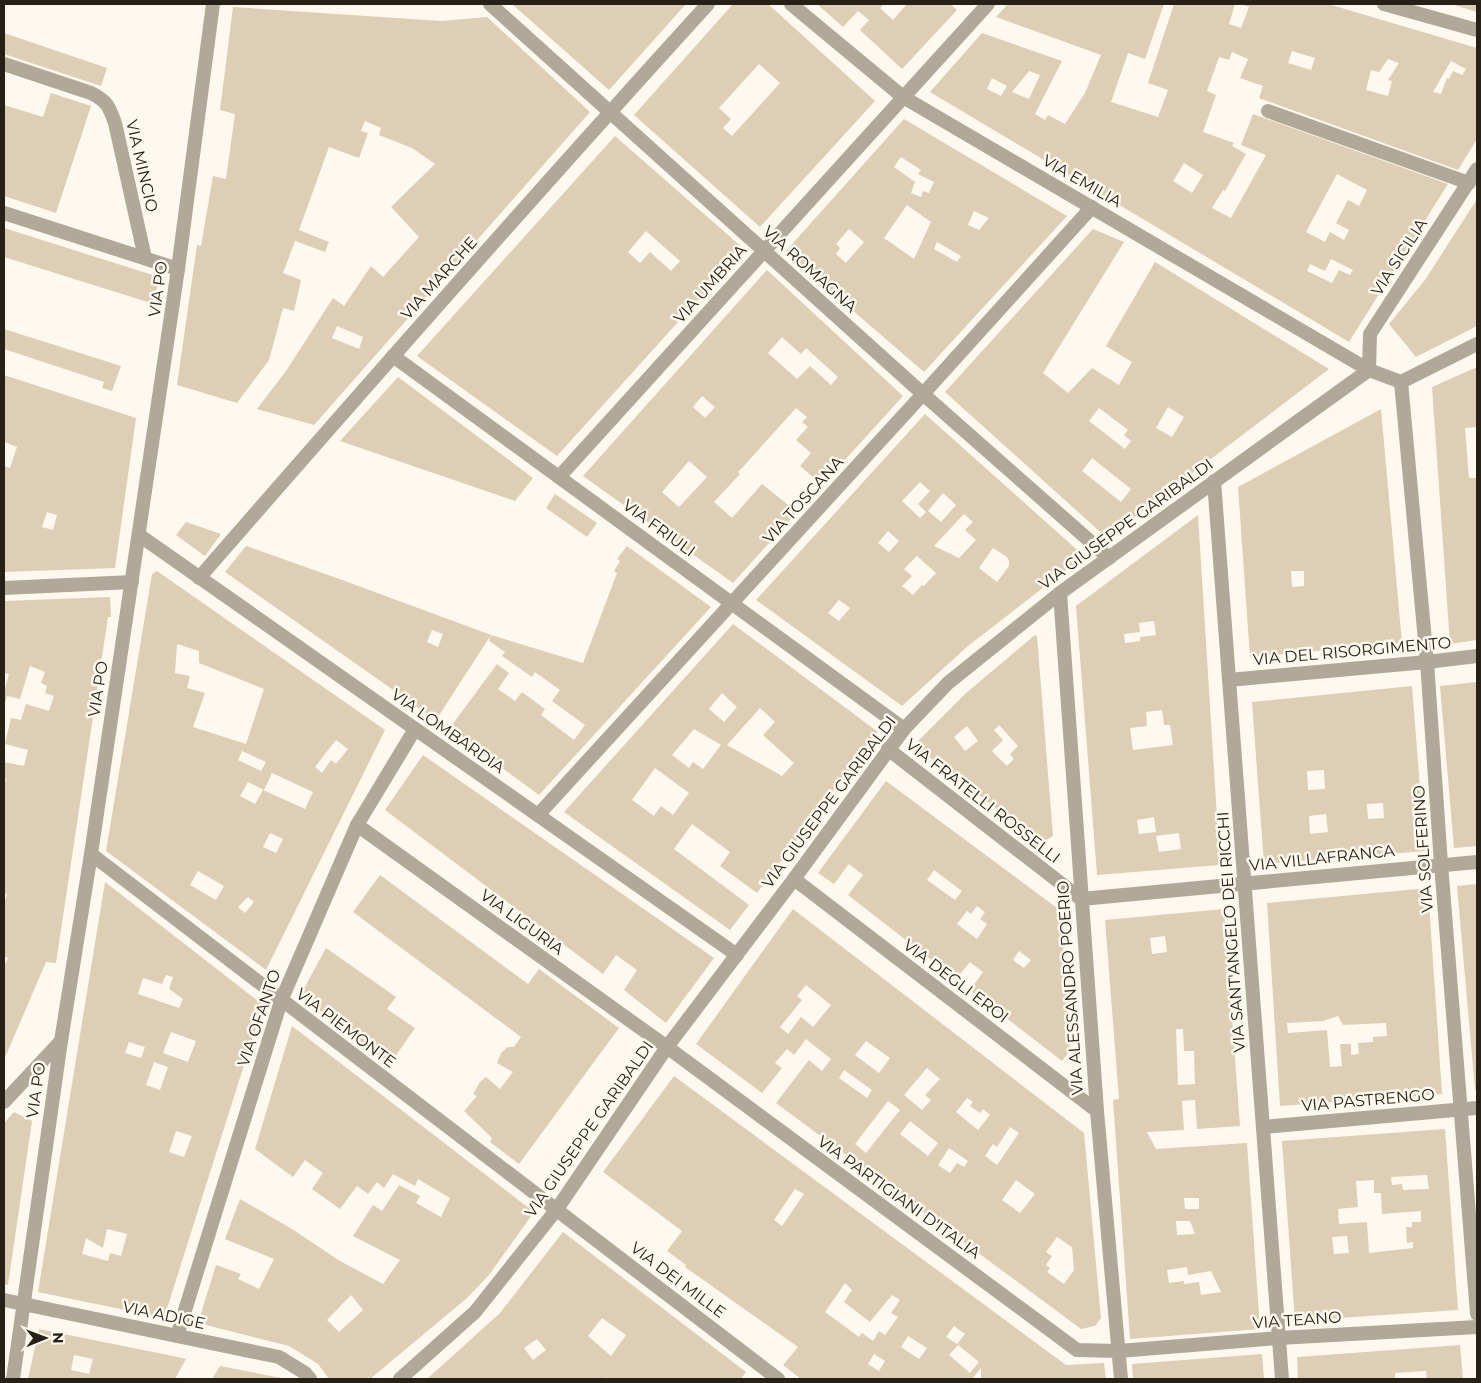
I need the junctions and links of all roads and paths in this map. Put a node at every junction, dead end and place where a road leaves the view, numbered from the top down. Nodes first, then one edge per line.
1 (213, 4) edge
2 (490, 4) edge
3 (708, 4) edge
4 (791, 4) edge
5 (988, 4) edge
6 (1384, 4) edge
7 (1477, 30) edge
8 (4, 64) edge
9 (903, 97) junction
10 (1268, 111) dead end
11 (609, 112) junction
12 (1477, 169) edge
13 (1469, 183) junction
14 (1092, 207) junction
15 (4, 213) edge
16 (764, 251) junction
17 (145, 258) junction
18 (178, 269) junction
19 (1477, 344) edge
20 (393, 356) junction
21 (1369, 370) junction
22 (1401, 382) junction
23 (923, 394) junction
24 (559, 477) junction
25 (1214, 481) junction
26 (138, 535) junction
27 (1109, 558) junction
28 (199, 578) junction
29 (132, 582) junction
30 (4, 588) edge
31 (1060, 593) junction
32 (732, 603) junction
33 (1477, 656) edge
34 (1428, 662) junction
35 (1229, 680) junction
36 (904, 728) junction
37 (415, 729) junction
38 (888, 750) junction
39 (538, 815) junction
40 (357, 825) junction
41 (91, 854) junction
42 (1477, 862) edge
43 (1441, 864) junction
44 (794, 879) junction
45 (1244, 884) junction
46 (1081, 899) junction
47 (737, 955) junction
48 (281, 1000) junction
49 (61, 1041) junction
50 (667, 1047) junction
51 (4, 1102) edge
52 (1477, 1108) edge
53 (1461, 1109) junction
54 (1097, 1111) junction
55 (1263, 1127) junction
56 (557, 1209) junction
57 (4, 1300) edge
58 (24, 1304) junction
59 (1477, 1314) edge
60 (1477, 1327) edge
61 (177, 1336) junction
62 (1279, 1338) junction
63 (1119, 1351) junction
64 (406, 1377) edge
65 (770, 1377) edge
66 (13, 1379) edge
67 (310, 1379) edge
68 (1121, 1379) edge
69 (1282, 1379) edge

1 - 18 street, VIA PO
2 - 11 street, VIA ROMAGNA
3 - 11 street, VIA MARCHE
4 - 9 street, VIA EMILIA
5 - 9 street, VIA UMBRIA
6 - 7 street
8 - 17 street, VIA MINCIO
9 - 14 street, VIA EMILIA
9 - 16 street, VIA UMBRIA
10 - 13 street
11 - 16 street, VIA ROMAGNA
11 - 20 street, VIA MARCHE
12 - 13 street, VIA SICILIA
13 - 21 street, VIA SICILIA
14 - 21 street, VIA EMILIA
14 - 23 street, VIA TOSCANA
15 - 17 street
16 - 23 street, VIA ROMAGNA
16 - 24 street, VIA UMBRIA
17 - 18 street
18 - 26 street, VIA PO
19 - 22 street
20 - 24 street, VIA FRIULI
20 - 28 street, VIA MARCHE
21 - 22 street
21 - 25 street, VIA GIUSEPPE GARIBALDI
22 - 34 street, VIA SOLFERINO
23 - 27 street, VIA ROMAGNA
23 - 32 street, VIA TOSCANA
24 - 32 street, VIA FRIULI
25 - 27 street, VIA GIUSEPPE GARIBALDI
25 - 35 street, VIA SANT'ANGELO DEI RICCHI
26 - 28 street, VIA LOMBARDIA
26 - 29 street, VIA PO
27 - 31 street, VIA GIUSEPPE GARIBALDI
28 - 37 street, VIA LOMBARDIA
29 - 30 street
29 - 41 street, VIA PO
31 - 36 street, VIA GIUSEPPE GARIBALDI
31 - 46 street, VIA ALESSANDRO POERIO
32 - 36 street, VIA FRIULI
32 - 39 street, VIA TOSCANA
33 - 34 street, VIA DEL RISORGIMENTO
34 - 35 street, VIA DEL RISORGIMENTO
34 - 43 street, VIA SOLFERINO
35 - 45 street, VIA SANT'ANGELO DEI RICCHI
36 - 38 street, VIA GIUSEPPE GARIBALDI
37 - 39 street, VIA LOMBARDIA
37 - 40 street, VIA OFANTO
38 - 44 street, VIA GIUSEPPE GARIBALDI
38 - 46 street, VIA FRATELLI ROSSELLI
39 - 47 street, VIA LOMBARDIA
40 - 48 street, VIA OFANTO
40 - 50 street, VIA LIGURIA
41 - 48 street, VIA PIEMONTE
41 - 49 street, VIA PO
42 - 43 street, VIA VILLAFRANCA
43 - 45 street, VIA VILLAFRANCA
43 - 53 street, VIA SOLFERINO
44 - 47 street, VIA GIUSEPPE GARIBALDI
44 - 54 street, VIA DEGLI EROI
45 - 46 street, VIA VILLAFRANCA
45 - 55 street, VIA SANT'ANGELO DEI RICCHI
46 - 54 street, VIA ALESSANDRO POERIO
47 - 50 street, VIA GIUSEPPE GARIBALDI
48 - 56 street, VIA PIEMONTE
48 - 61 street, VIA OFANTO
49 - 51 street
49 - 58 street, VIA PO
50 - 56 street, VIA GIUSEPPE GARIBALDI
50 - 63 street, VIA PARTIGIANI D'ITALIA
52 - 53 street, VIA PASTRENGO
53 - 55 street, VIA PASTRENGO
53 - 59 street, VIA SOLFERINO
54 - 63 street, VIA ALESSANDRO POERIO
55 - 62 street, VIA SANT'ANGELO DEI RICCHI
56 - 64 street, VIA GIUSEPPE GARIBALDI
56 - 65 street, VIA DEI MILLE
57 - 58 street, VIA ADIGE
58 - 61 street, VIA ADIGE
58 - 66 street, VIA PO
60 - 62 street, VIA TEANO
61 - 67 street, VIA ADIGE
62 - 63 street, VIA TEANO
62 - 69 street, VIA SANT'ANGELO DEI RICCHI
63 - 68 street, VIA ALESSANDRO POERIO

